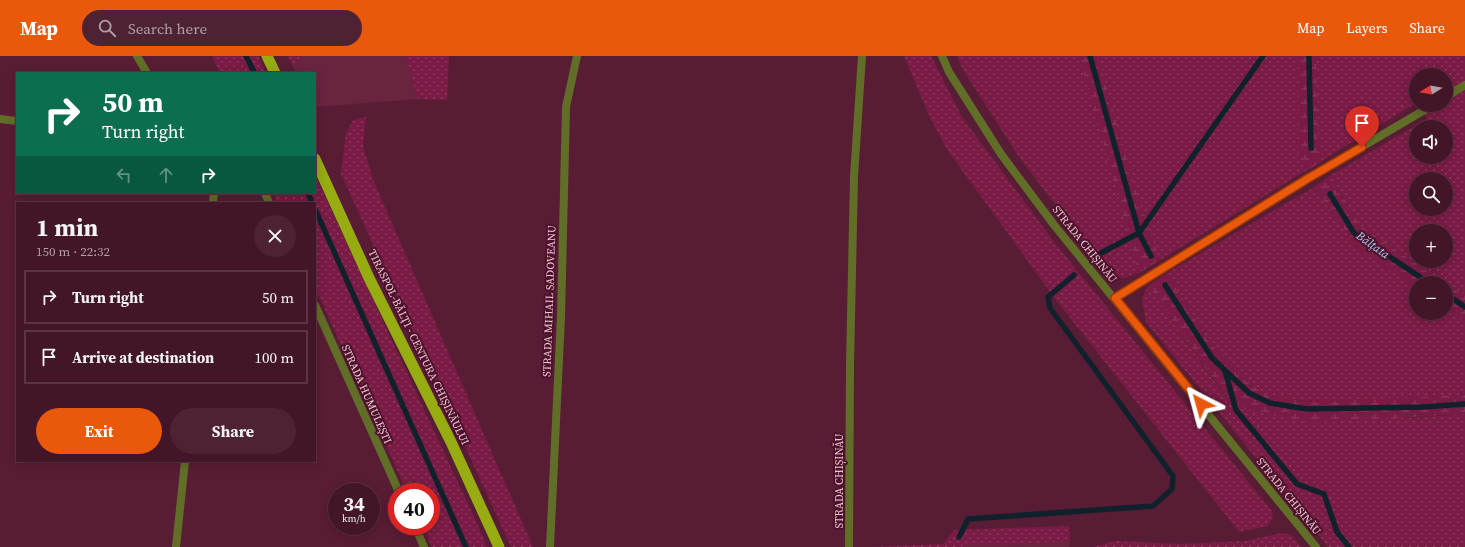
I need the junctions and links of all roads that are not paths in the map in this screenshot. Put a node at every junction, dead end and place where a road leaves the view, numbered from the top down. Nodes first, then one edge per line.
1 (137, 56) edge
2 (267, 56) edge
3 (577, 56) edge
4 (862, 56) edge
5 (942, 56) edge
6 (146, 72) edge
7 (275, 72) edge
8 (1465, 85) edge
9 (1453, 93) edge
10 (1421, 112) edge
11 (0, 119) edge
12 (16, 121) edge
13 (316, 161) edge
14 (1115, 298) junction
15 (316, 307) edge
16 (185, 462) edge
17 (395, 483) edge
18 (419, 535) edge
19 (176, 547) edge
20 (424, 547) edge
21 (500, 547) edge
22 (550, 547) edge
23 (850, 547) edge
24 (1316, 547) edge

1 - 6 street
2 - 7 highway
3 - 22 street, STRADA MIHAIL SADOVEANU
4 - 23 street, STRADA CHIȘINĂU
5 - 14 street, STRADA CHIȘINĂU
8 - 9 street
10 - 14 street
11 - 12 street
13 - 21 highway, TIRASPOL-BĂLŢI - CENTURA CHIȘINĂULUI
14 - 24 street, STRADA CHIȘINĂU
15 - 17 street, STRADA HUMULEȘTI
16 - 19 street
18 - 20 street

